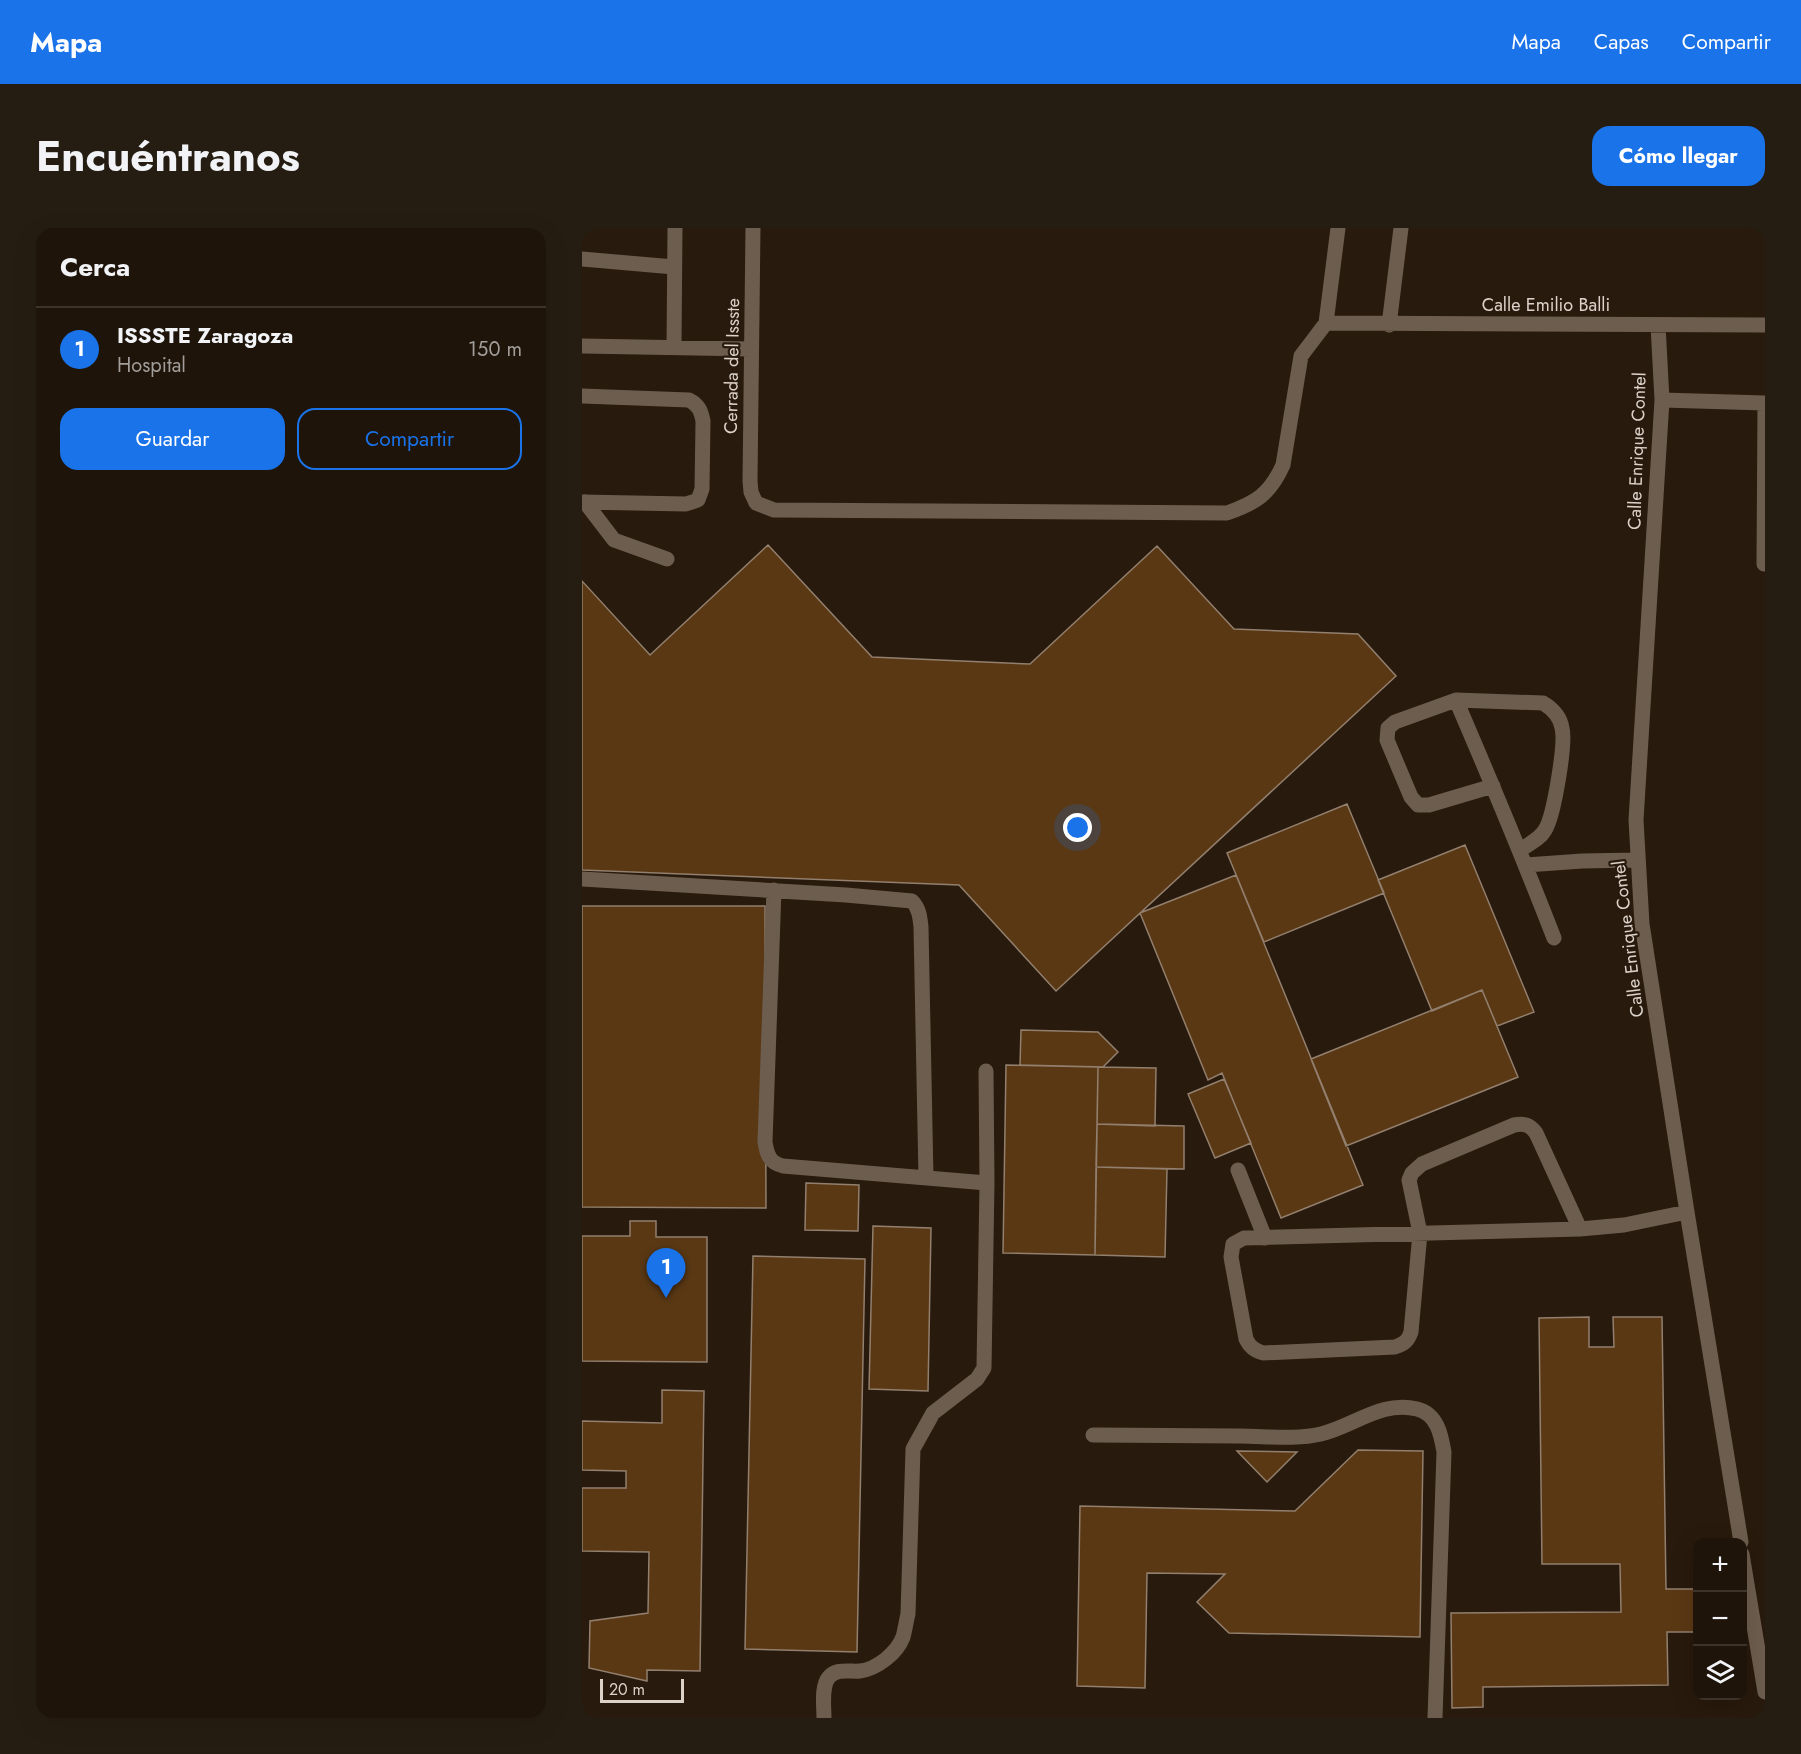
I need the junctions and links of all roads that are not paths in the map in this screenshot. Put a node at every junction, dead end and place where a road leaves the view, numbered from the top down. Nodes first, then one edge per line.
1 (675, 228) edge
2 (753, 228) edge
3 (1338, 228) edge
4 (1401, 228) edge
5 (582, 259) edge
6 (674, 267) junction
7 (1326, 323) junction
8 (1389, 325) junction
9 (1658, 325) junction
10 (1765, 325) edge
11 (582, 346) edge
12 (674, 347) junction
13 (751, 349) junction
14 (582, 396) edge
15 (1662, 400) junction
16 (1765, 403) edge
17 (583, 502) edge
18 (667, 559) dead end
19 (1764, 564) edge
20 (1455, 700) junction
21 (1493, 786) junction
22 (1520, 850) junction
23 (1637, 860) junction
24 (1526, 866) junction
25 (582, 879) edge
26 (774, 890) junction
27 (1554, 938) dead end
28 (986, 1071) dead end
29 (1238, 1170) dead end
30 (926, 1178) junction
31 (987, 1183) junction
32 (1687, 1212) junction
33 (1580, 1229) junction
34 (1420, 1233) junction
35 (1265, 1238) junction
36 (1093, 1435) dead end
37 (1740, 1538) edge
38 (1747, 1579) edge
39 (1765, 1692) edge
40 (824, 1718) edge
41 (1435, 1718) edge

1 - 6 street
2 - 13 street, Cerrada del Issste
3 - 7 street
4 - 8 street
5 - 6 street
6 - 12 street
7 - 8 street, Calle Emilio Balli
7 - 13 street, Cerrada del Issste
8 - 9 street, Calle Emilio Balli
9 - 10 street, Calle Emilio Balli
9 - 15 street, Calle Enrique Contel
11 - 12 street
12 - 13 street
14 - 17 street
15 - 16 street
15 - 23 street, Calle Enrique Contel
16 - 19 street
17 - 18 street
20 - 21 street
20 - 21 street
20 - 22 street
21 - 22 street
22 - 24 street
23 - 24 street
23 - 32 street, Calle Enrique Contel
24 - 27 street
25 - 26 street
26 - 30 street
26 - 30 street
28 - 31 street
29 - 35 street
30 - 31 street
31 - 40 street
32 - 33 street
32 - 37 street, Calle Enrique Contel
33 - 34 street
33 - 34 street
34 - 35 street
34 - 35 street
36 - 41 street
38 - 39 street

